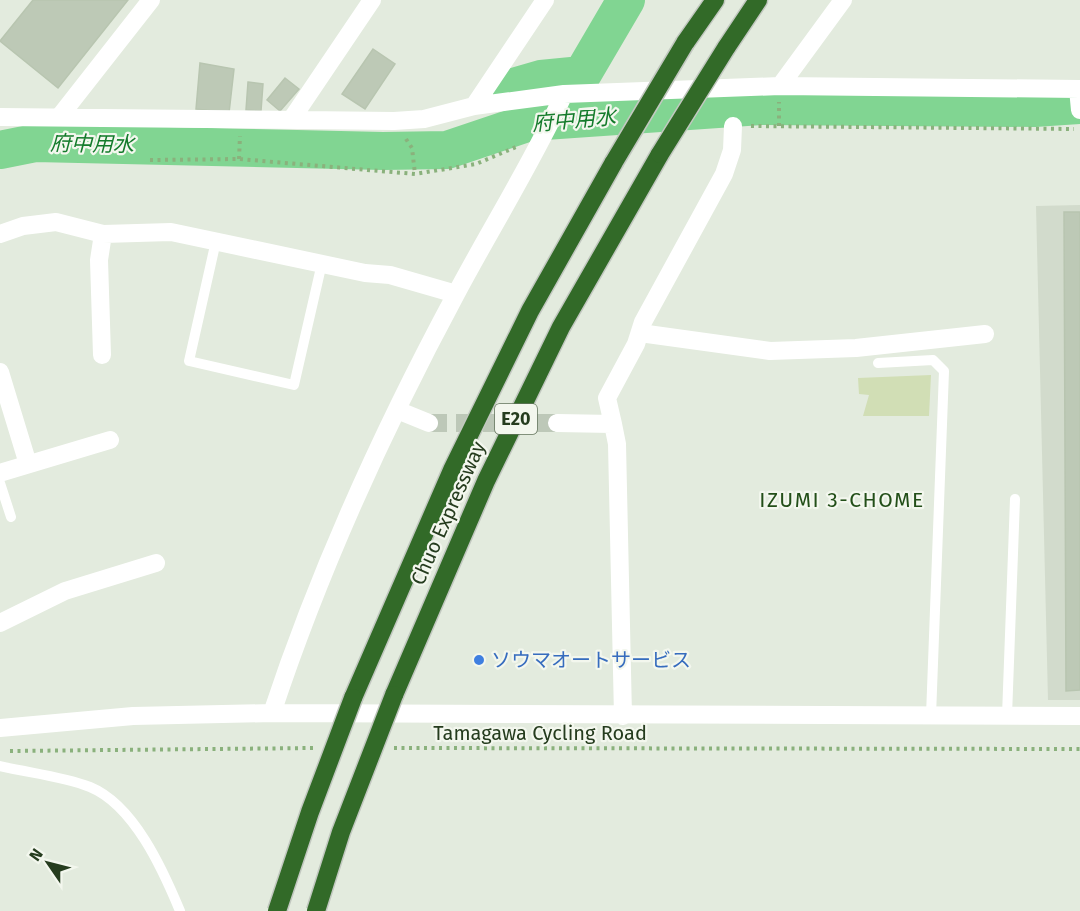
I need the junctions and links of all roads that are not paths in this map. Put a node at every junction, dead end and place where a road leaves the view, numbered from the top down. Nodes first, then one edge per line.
1 (151, 0) edge
2 (372, 0) edge
3 (545, 0) edge
4 (715, 0) edge
5 (758, 0) edge
6 (843, 0) edge
7 (780, 86) junction
8 (1079, 96) edge
9 (561, 99) junction
10 (474, 105) junction
11 (0, 117) edge
12 (60, 117) junction
13 (291, 120) junction
14 (732, 126) road end
15 (0, 234) edge
16 (104, 234) junction
17 (216, 240) junction
18 (322, 263) junction
19 (456, 294) junction
20 (640, 333) junction
21 (985, 334) dead end
22 (102, 355) dead end
23 (878, 363) dead end
24 (0, 372) edge
25 (397, 410) junction
26 (429, 423) tunnel mouth
27 (557, 423) tunnel mouth
28 (613, 424) junction
29 (111, 440) dead end
30 (28, 464) junction
31 (0, 473) edge
32 (0, 483) edge
33 (1015, 499) dead end
34 (11, 517) dead end
35 (156, 562) dead end
36 (0, 623) edge
37 (272, 713) junction
38 (623, 716) junction
39 (931, 716) junction
40 (1007, 716) junction
41 (1080, 716) edge
42 (0, 728) edge
43 (0, 766) edge
44 (180, 911) edge
45 (277, 911) edge
46 (316, 911) edge

1 - 12 street
2 - 13 street
3 - 10 street
4 - 45 highway, Chuo Expressway / E20, bridge
5 - 46 highway, Chuo Expressway / E20, bridge
6 - 7 street
7 - 8 street
7 - 9 street
9 - 10 street
9 - 19 street
10 - 13 street
11 - 12 street
12 - 13 street
14 - 20 street
15 - 16 street
16 - 17 street
16 - 22 street
17 - 18 street
17 - 18 lane
18 - 19 street
19 - 25 street
20 - 21 street
20 - 28 street
23 - 39 lane
24 - 30 street
25 - 26 street
25 - 37 street
27 - 28 street
28 - 38 street
29 - 30 street
30 - 31 street
32 - 34 lane
33 - 40 lane
35 - 36 street
37 - 38 street
37 - 42 street
38 - 39 street
39 - 40 street
40 - 41 street
43 - 44 lane

